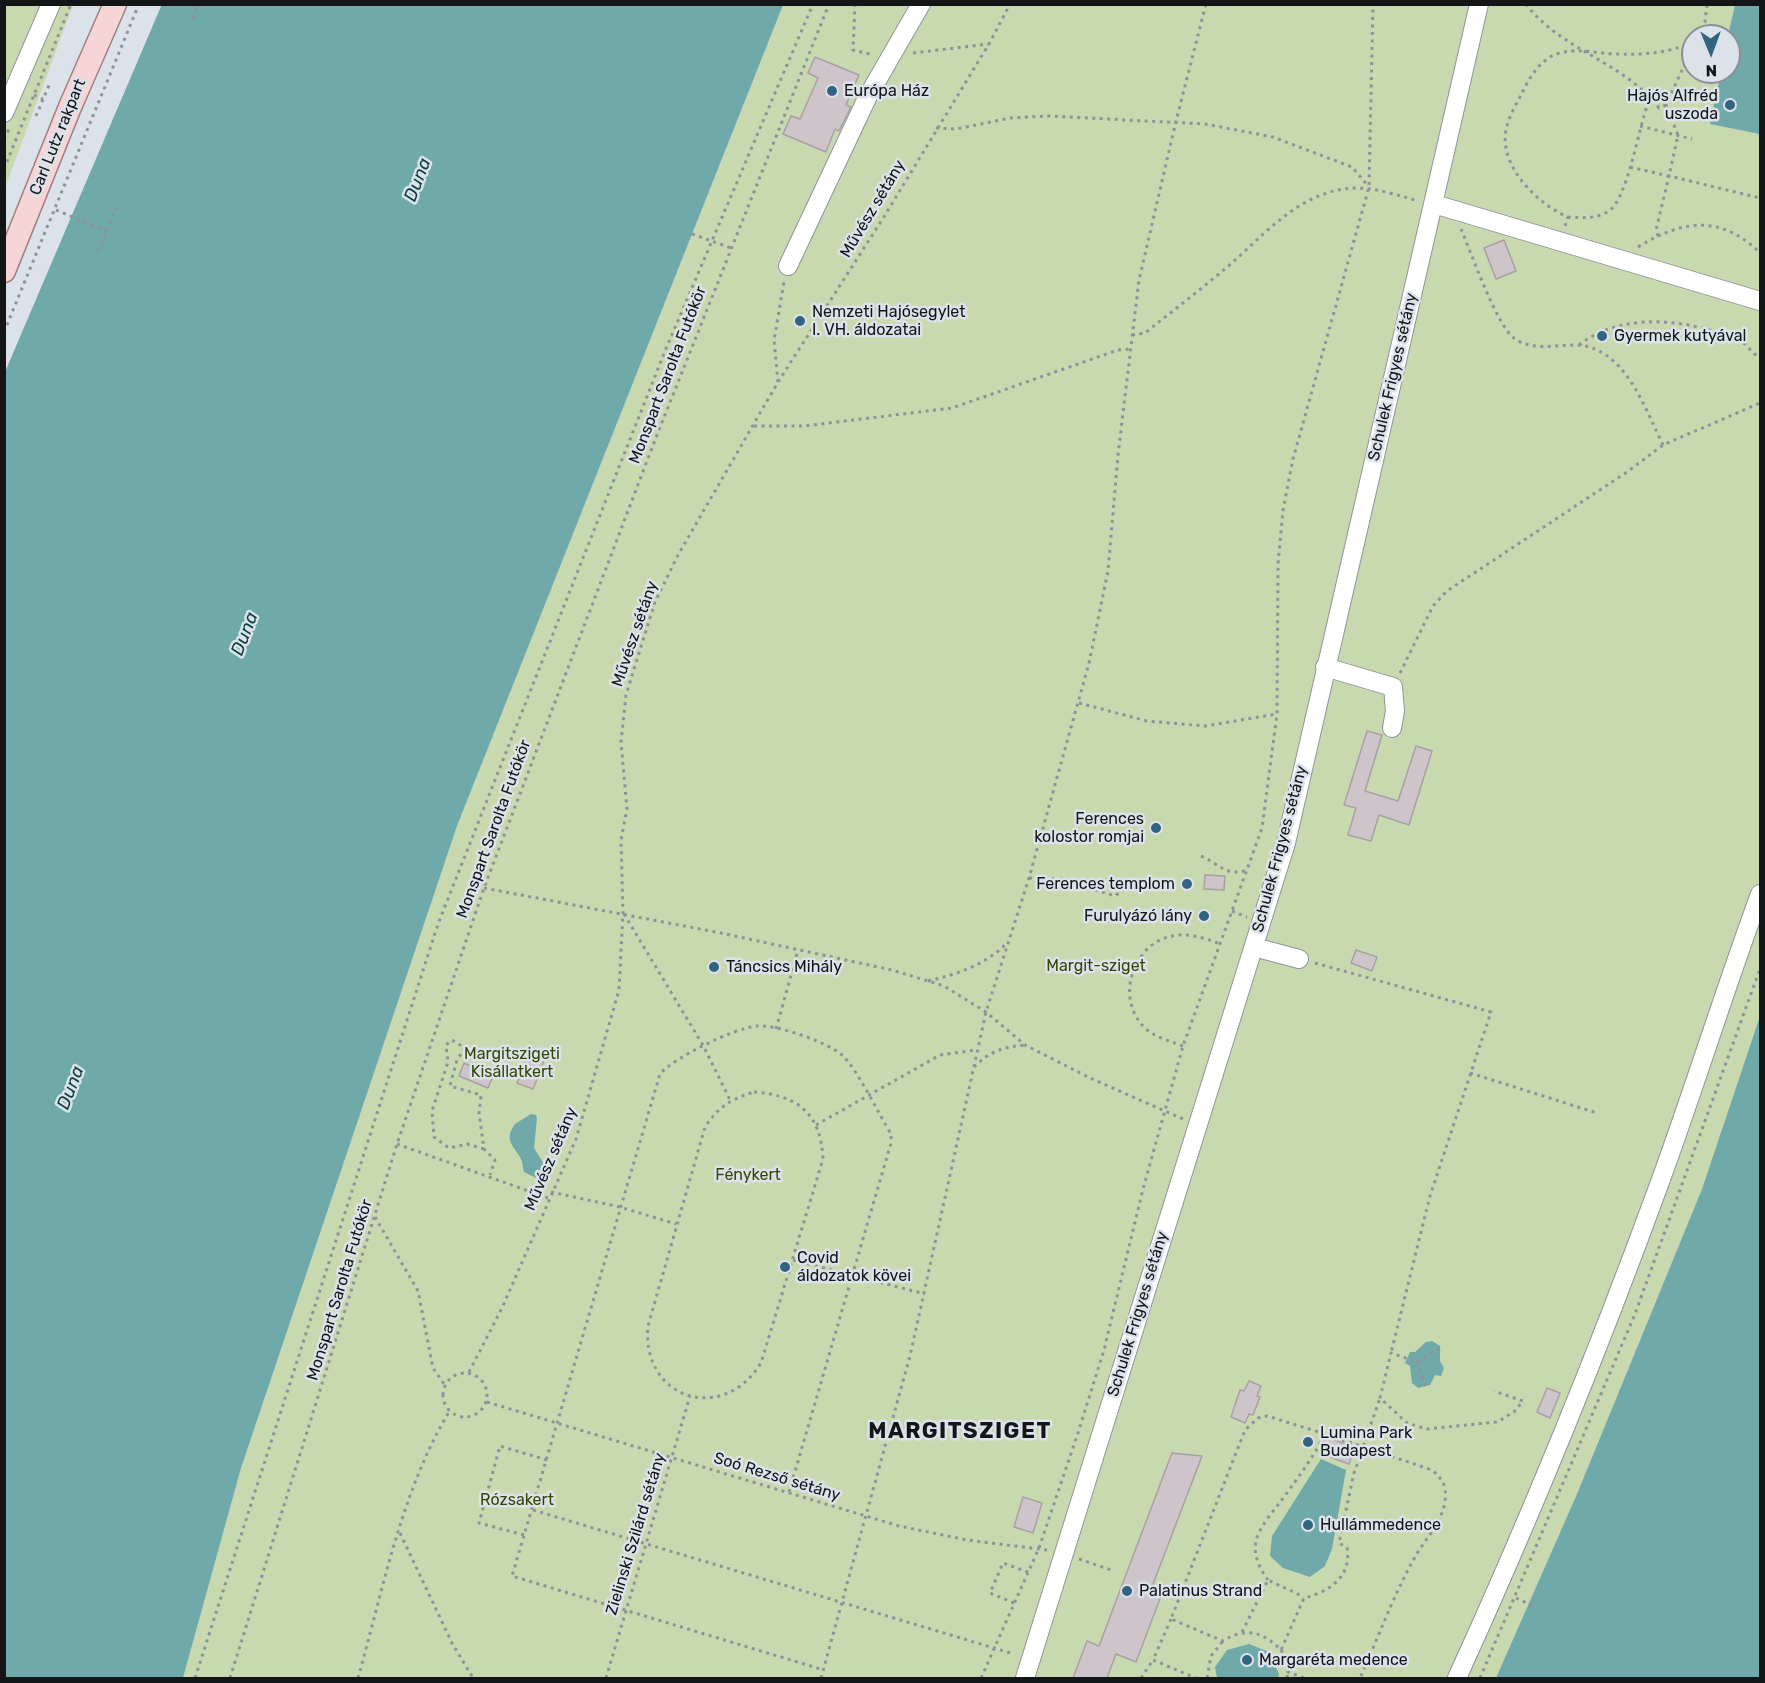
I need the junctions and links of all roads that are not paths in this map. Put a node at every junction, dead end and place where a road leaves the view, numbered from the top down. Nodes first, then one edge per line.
1 (51, 4) edge
2 (115, 4) edge
3 (921, 4) edge
4 (1479, 4) edge
5 (4, 113) edge
6 (1434, 204) junction
7 (788, 266) road end
8 (4, 271) edge
9 (1761, 301) edge
10 (1325, 667) junction
11 (1392, 728) dead end
12 (1761, 894) edge
13 (1254, 947) junction
14 (1299, 958) road end
15 (1024, 1678) edge
16 (1457, 1678) edge

1 - 5 street
2 - 8 main road, Carl Lutz rakpart
3 - 7 street
4 - 6 street, Schulek Frigyes sétány
6 - 9 street
6 - 10 street, Schulek Frigyes sétány
10 - 11 street
10 - 13 street, Schulek Frigyes sétány
12 - 16 street
13 - 14 street
13 - 15 street, Schulek Frigyes sétány

